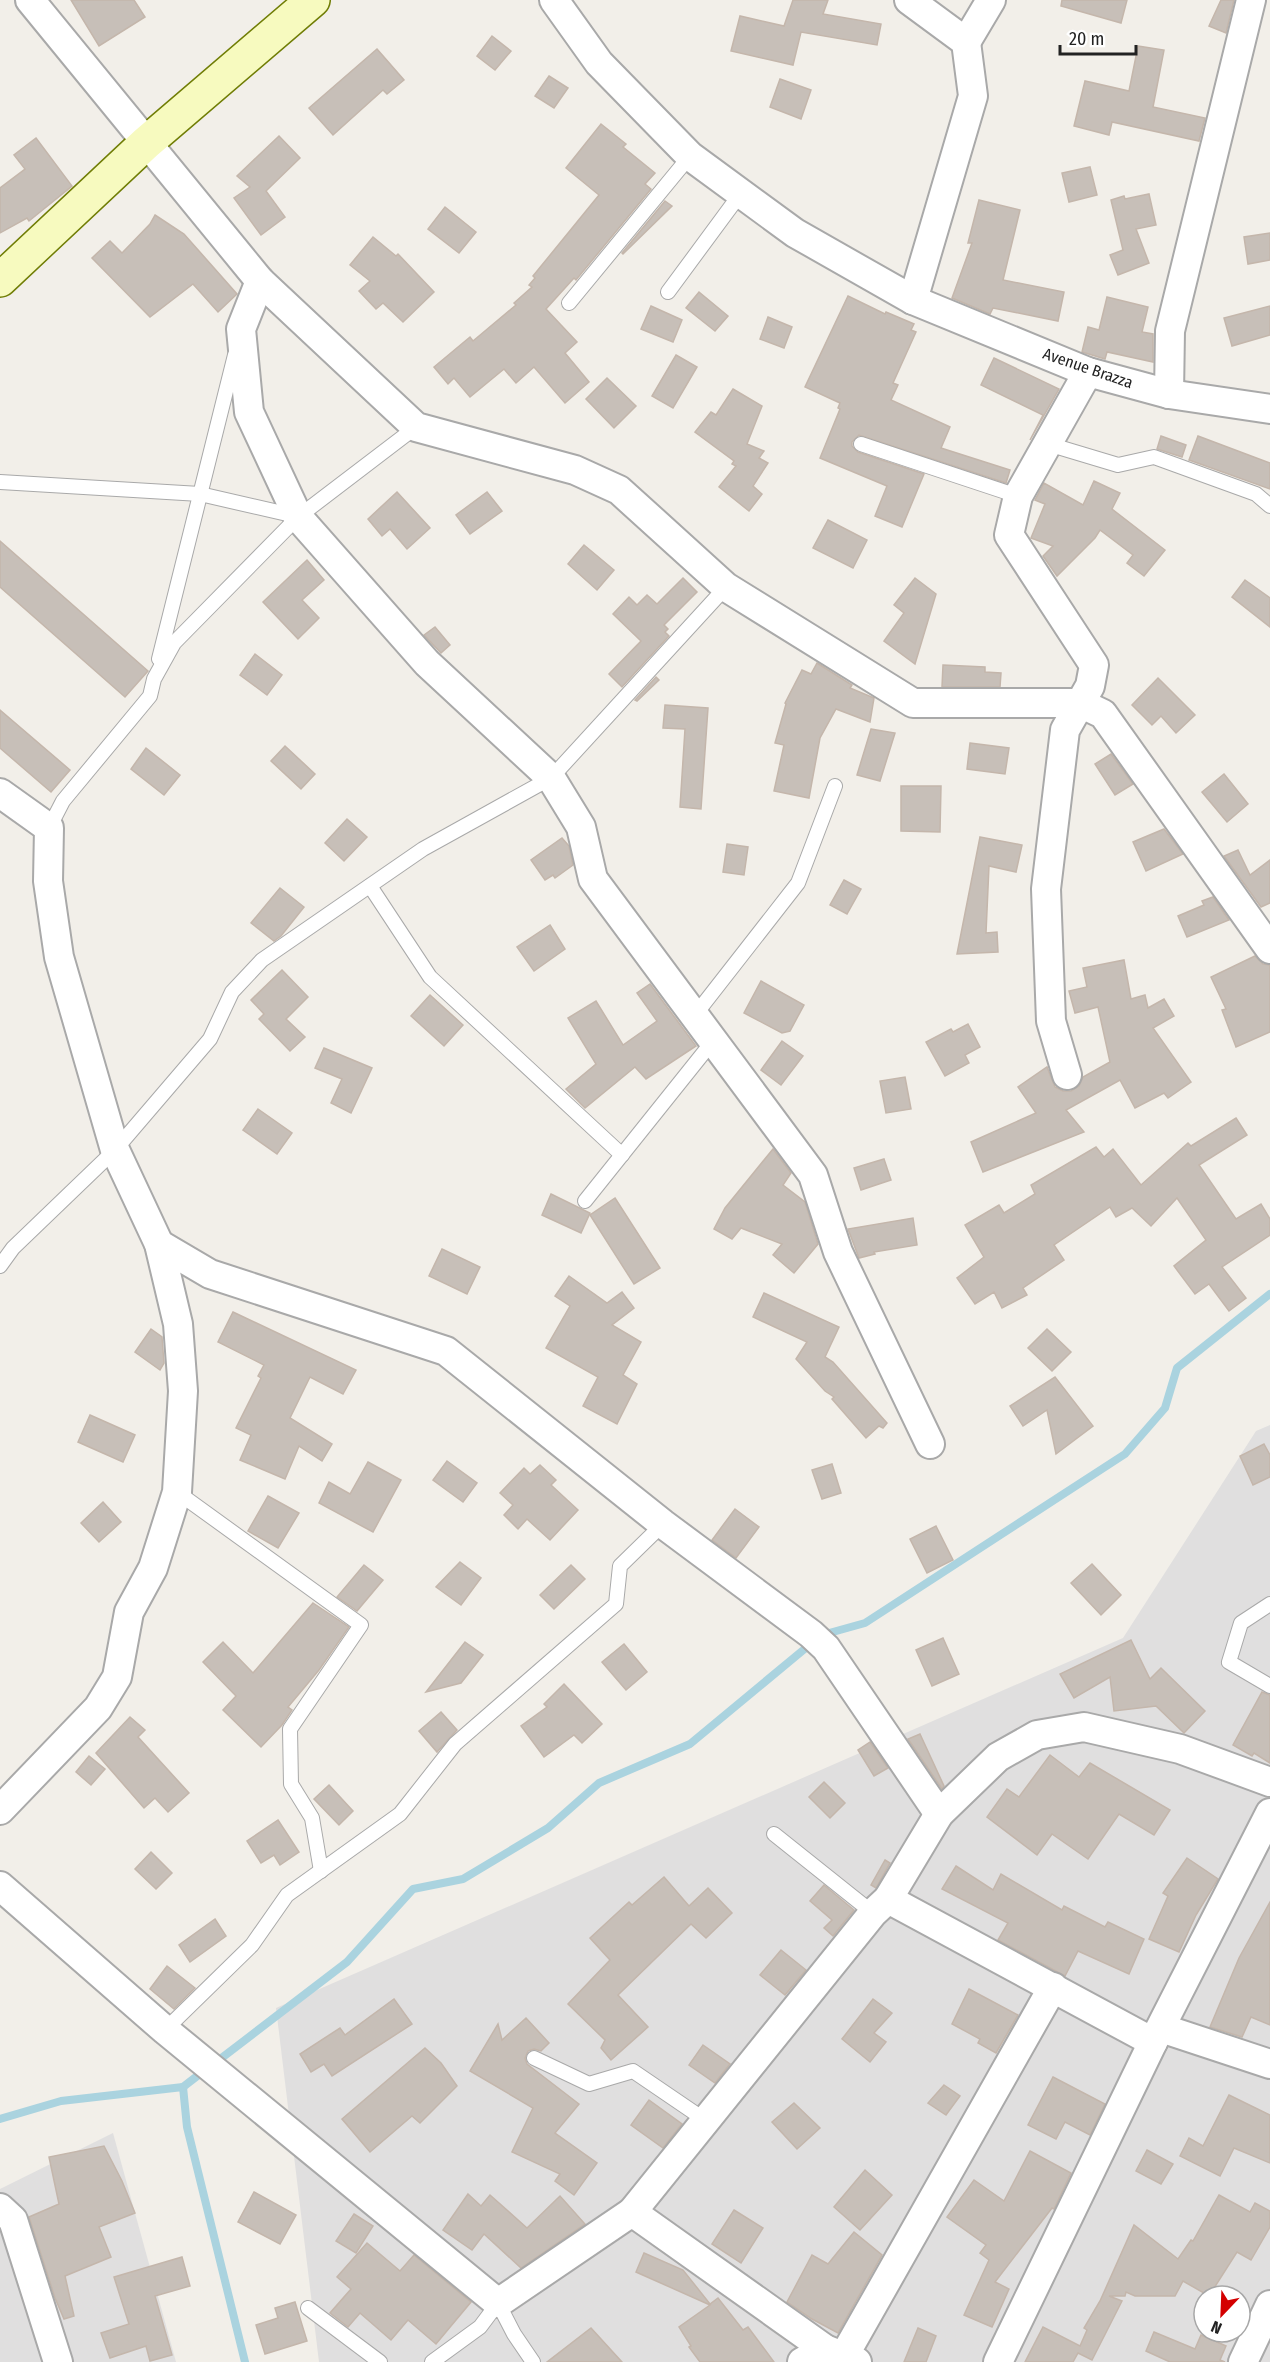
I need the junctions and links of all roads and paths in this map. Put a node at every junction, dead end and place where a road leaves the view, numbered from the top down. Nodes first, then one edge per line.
1 (30, 0) edge
2 (314, 0) edge
3 (554, 0) edge
4 (909, 0) edge
5 (991, 0) edge
6 (1251, 0) edge
7 (966, 42) junction
8 (146, 143) junction
9 (690, 156) junction
10 (741, 194) junction
11 (0, 280) edge
12 (260, 281) junction
13 (668, 292) dead end
14 (913, 300) junction
15 (569, 303) dead end
16 (241, 329) junction
17 (1088, 372) junction
18 (1169, 394) junction
19 (1270, 409) edge
20 (416, 427) junction
21 (861, 444) dead end
22 (1048, 444) junction
23 (0, 482) edge
24 (200, 494) junction
25 (1018, 496) junction
26 (1270, 506) edge
27 (298, 517) junction
28 (726, 587) junction
29 (154, 679) junction
30 (1080, 703) junction
31 (551, 778) junction
32 (835, 786) dead end
33 (0, 793) edge
34 (49, 828) junction
35 (370, 886) junction
36 (1270, 949) edge
37 (694, 1015) junction
38 (713, 1041) junction
39 (1067, 1075) dead end
40 (115, 1150) junction
41 (622, 1155) junction
42 (585, 1201) dead end
43 (159, 1244) junction
44 (0, 1266) edge
45 (930, 1444) dead end
46 (177, 1492) junction
47 (663, 1524) junction
48 (1270, 1604) edge
49 (1270, 1686) edge
50 (1270, 1782) edge
51 (0, 1810) edge
52 (1270, 1813) edge
53 (939, 1814) junction
54 (774, 1834) dead end
55 (321, 1871) junction
56 (0, 1886) edge
57 (880, 1906) junction
58 (1053, 1987) junction
59 (165, 2030) junction
60 (1157, 2035) junction
61 (534, 2058) dead end
62 (1270, 2064) edge
63 (705, 2120) junction
64 (0, 2208) edge
65 (632, 2212) junction
66 (498, 2303) junction
67 (1270, 2305) edge
68 (308, 2308) dead end
69 (832, 2357) edge
70 (57, 2362) edge
71 (380, 2362) edge
72 (432, 2362) edge
73 (533, 2362) edge
74 (998, 2362) edge
75 (1243, 2362) edge

1 - 8 street
2 - 8 street
3 - 9 street, Avenue Brazza
4 - 7 street
5 - 7 street
6 - 18 street
7 - 14 street
8 - 11 street
8 - 12 street
9 - 10 street, Avenue Brazza
9 - 15 lane
10 - 13 lane
10 - 14 street, Avenue Brazza
12 - 16 street
12 - 20 street
14 - 17 street, Avenue Brazza
16 - 24 lane
16 - 27 street
17 - 18 street, Avenue Brazza
17 - 22 street
18 - 19 street, Avenue Brazza
20 - 27 lane
20 - 28 street
21 - 25 lane
22 - 25 street
22 - 26 lane
23 - 24 lane
24 - 27 lane
24 - 29 lane
25 - 30 street
27 - 29 lane
27 - 31 street
28 - 30 street
28 - 31 lane
29 - 34 lane
30 - 36 street
30 - 39 street
31 - 35 lane
31 - 37 street
32 - 37 lane
33 - 34 street
34 - 40 street
35 - 40 lane
35 - 41 lane
37 - 38 street
38 - 41 lane
38 - 45 street
40 - 43 street
40 - 44 lane
41 - 42 lane
43 - 46 street
43 - 47 street
46 - 51 street
46 - 55 lane
47 - 53 street
47 - 55 lane
48 - 49 lane
50 - 53 street
52 - 60 street
53 - 57 street
54 - 57 lane
55 - 59 lane
56 - 59 street
57 - 58 street
57 - 63 street
58 - 60 street
58 - 69 street
59 - 66 street
60 - 62 street
60 - 74 street
61 - 63 lane
63 - 65 street
64 - 70 street
65 - 66 street
65 - 69 street
66 - 72 lane
66 - 73 lane
67 - 75 street
68 - 71 lane

